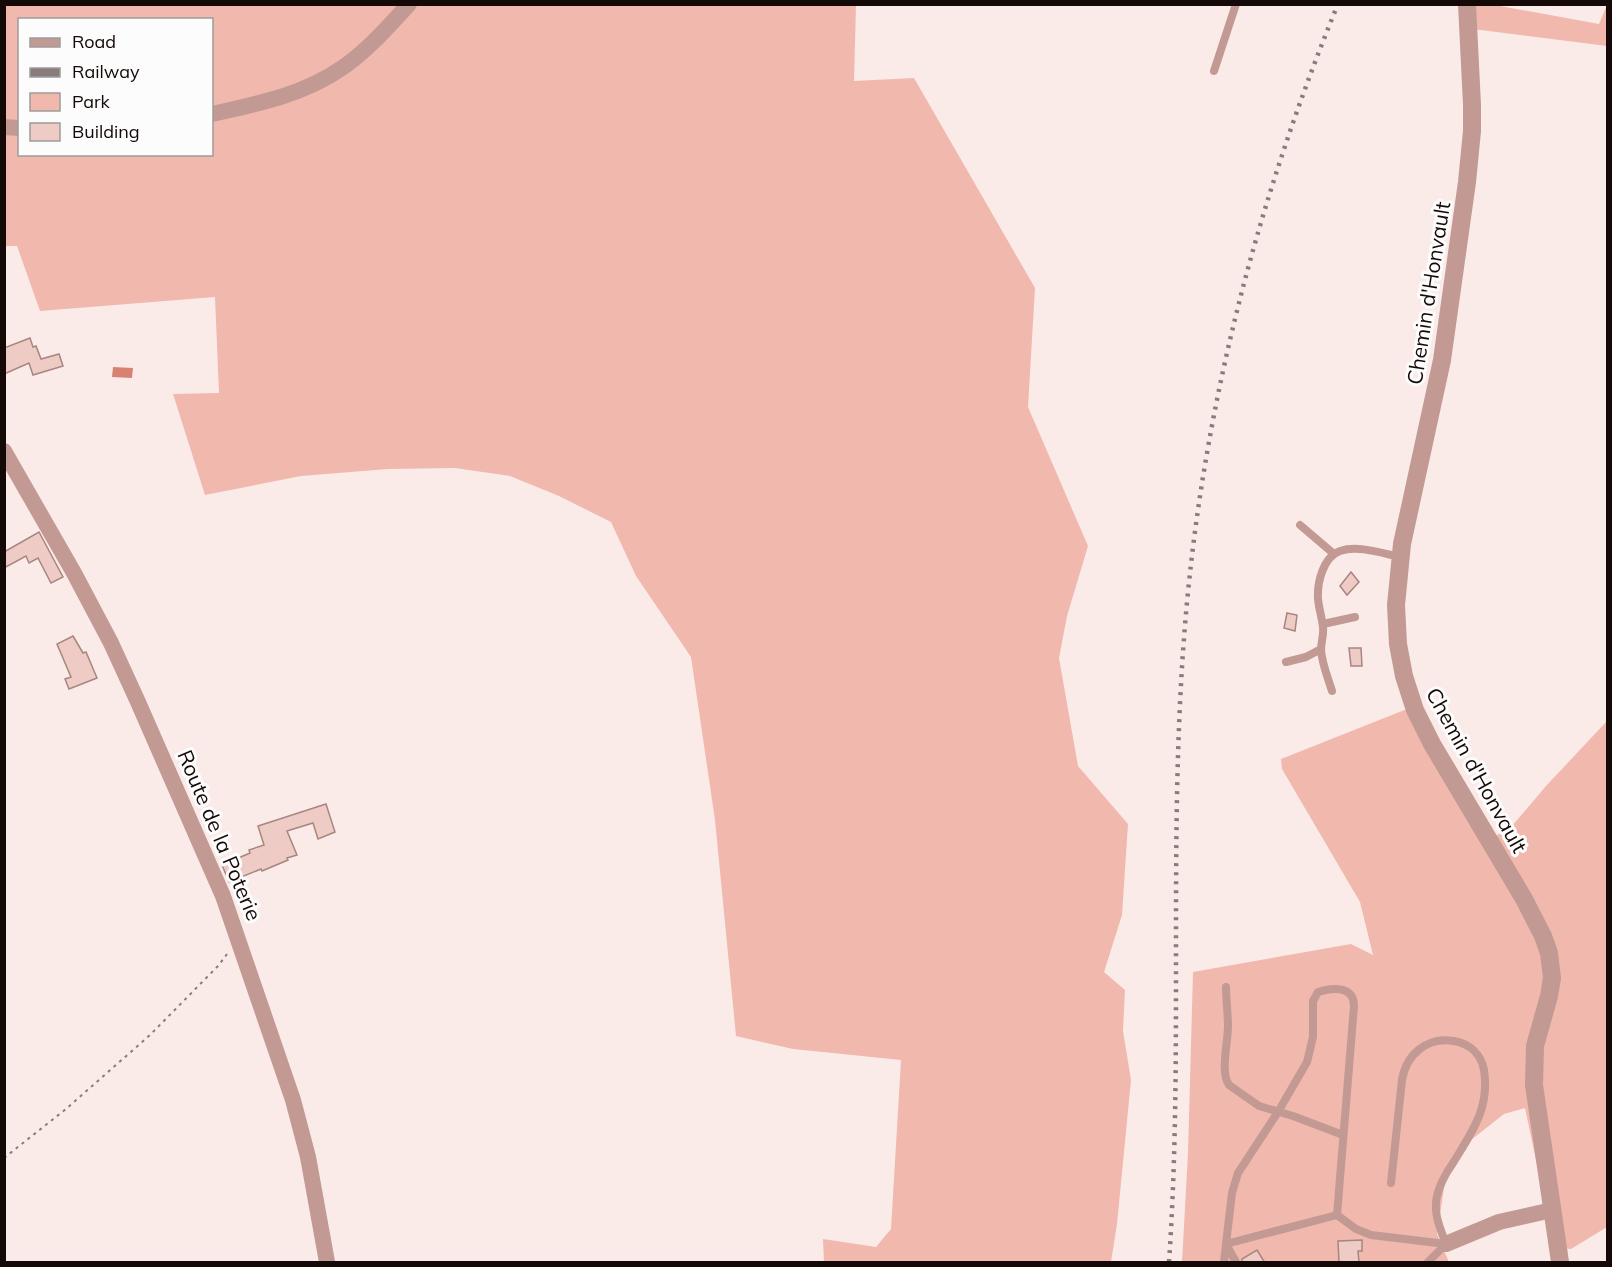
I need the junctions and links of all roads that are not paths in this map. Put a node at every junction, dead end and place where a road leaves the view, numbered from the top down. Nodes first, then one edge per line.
1 (409, 4) edge
2 (1236, 4) edge
3 (1467, 4) edge
4 (1214, 71) dead end
5 (213, 114) edge
6 (4, 451) edge
7 (1300, 525) dead end
8 (1334, 554) junction
9 (1400, 557) junction
10 (1356, 617) dead end
11 (1323, 624) junction
12 (1321, 649) junction
13 (1286, 662) dead end
14 (1332, 691) dead end
15 (1226, 987) dead end
16 (1278, 1112) junction
17 (1343, 1135) junction
18 (1391, 1183) dead end
19 (1552, 1210) junction
20 (1337, 1215) junction
21 (1226, 1244) junction
22 (1446, 1244) junction
23 (327, 1263) edge
24 (1224, 1263) edge
25 (1236, 1263) edge
26 (1428, 1263) edge
27 (1560, 1263) edge

1 - 5 street
2 - 4 lane
3 - 9 street, Chemin d'Honvault
6 - 23 street, Route de la Poterie
7 - 8 lane
8 - 9 lane
8 - 11 lane
9 - 19 street, Chemin d'Honvault
10 - 11 lane
11 - 12 lane
12 - 13 lane
12 - 14 lane
15 - 16 lane
16 - 17 lane
16 - 17 lane
16 - 21 lane
17 - 20 lane
18 - 22 lane
19 - 22 street
19 - 27 street, Chemin d'Honvault
20 - 21 lane
20 - 22 lane
21 - 24 lane
21 - 25 lane
22 - 26 lane

